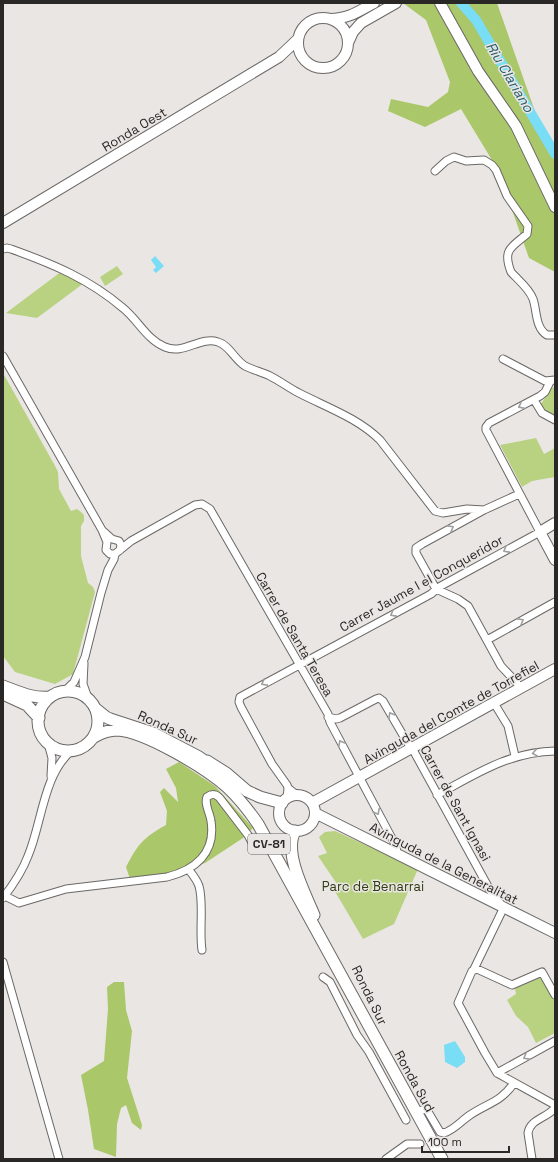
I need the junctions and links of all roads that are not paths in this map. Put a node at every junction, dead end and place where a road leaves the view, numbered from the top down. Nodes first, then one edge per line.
1 (374, 3) edge
2 (396, 3) edge
3 (440, 3) edge
4 (330, 19) junction
5 (298, 40) junction
6 (348, 42) junction
7 (279, 57) junction
8 (302, 57) junction
9 (435, 171) dead end
10 (555, 207) edge
11 (3, 223) edge
12 (3, 249) edge
13 (555, 335) edge
14 (3, 356) edge
15 (503, 359) dead end
16 (552, 381) edge
17 (534, 400) junction
18 (555, 420) edge
19 (519, 494) junction
20 (484, 510) junction
21 (555, 524) edge
22 (540, 532) junction
23 (113, 541) junction
24 (131, 541) junction
25 (115, 552) junction
26 (555, 560) edge
27 (436, 589) junction
28 (555, 602) edge
29 (487, 640) junction
30 (84, 657) junction
31 (299, 665) junction
32 (555, 669) edge
33 (3, 686) edge
34 (520, 689) junction
35 (65, 691) junction
36 (3, 694) edge
37 (50, 697) junction
38 (88, 698) junction
39 (494, 703) junction
40 (96, 709) junction
41 (328, 717) junction
42 (39, 718) junction
43 (94, 737) junction
44 (48, 742) junction
45 (412, 748) junction
46 (72, 750) junction
47 (555, 751) edge
48 (515, 756) junction
49 (199, 757) junction
50 (359, 777) junction
51 (50, 784) junction
52 (437, 794) junction
53 (286, 796) junction
54 (315, 808) junction
55 (295, 831) junction
56 (255, 848) dead end
57 (398, 854) junction
58 (189, 870) junction
59 (4, 897) edge
60 (504, 907) junction
61 (314, 915) junction
62 (555, 933) edge
63 (202, 950) dead end
64 (3, 962) edge
65 (474, 969) junction
66 (322, 977) dead end
67 (555, 995) edge
68 (375, 1037) junction
69 (555, 1041) edge
70 (497, 1073) junction
71 (514, 1083) junction
72 (555, 1105) edge
73 (555, 1108) edge
74 (422, 1110) dead end
75 (406, 1120) dead end
76 (420, 1144) dead end
77 (59, 1159) edge
78 (386, 1159) edge
79 (442, 1159) edge
80 (532, 1159) edge

1 - 4 street
2 - 6 street
3 - 10 street
4 - 5 street
4 - 6 street
5 - 7 street, Ronda Oest
5 - 8 street
6 - 8 street
7 - 8 street
7 - 11 street, Ronda Oest
9 - 13 street
12 - 20 street
14 - 23 street
15 - 16 street
16 - 17 street
17 - 18 street
17 -> 19 street
19 - 20 street
19 - 22 street
27 -> 20 street
21 - 22 street, Carrer Jaume I el Conqueridor
22 - 26 street
22 -> 27 street, Carrer Jaume I el Conqueridor
23 - 24 street, Carrer de Santa Teresa
23 - 25 street
23 - 25 street
24 - 25 street, Carrer de Santa Teresa
24 - 31 street, Carrer de Santa Teresa
25 - 30 street, Carrer de Santa Teresa
27 - 29 street
27 -> 31 street, Carrer Jaume I el Conqueridor
29 -> 28 street
29 - 34 street
30 - 35 street, Carrer de Santa Teresa
30 - 38 street, Carrer de Santa Teresa
31 - 41 street, Carrer de Santa Teresa
31 -> 53 street, Carrer Jaume I el Conqueridor
32 - 34 street, Avinguda del Comte de Torrefiel
33 - 37 main road
34 - 39 street, Avinguda del Comte de Torrefiel
35 - 37 main road
35 - 38 main road
36 - 42 main road
37 - 42 main road
38 - 40 main road, CV-81
39 - 45 street, Avinguda del Comte de Torrefiel
39 - 48 street
40 - 43 main road
40 - 49 main road, Ronda Sur / CV-81
45 -> 41 street, Carrer de Sant Ignasi
50 -> 41 street, Carrer de Santa Teresa
42 - 44 main road
43 - 46 main road, CV-81
43 - 68 main road, Ronda Sur / CV-81
44 - 46 main road
44 - 51 street
45 - 50 street, Avinguda del Comte de Torrefiel
45 - 52 street, Carrer de Sant Ignasi
46 - 51 street
47 -> 48 street
48 - 52 street
49 - 53 main road
49 - 61 main road, Ronda Sur / CV-81
50 - 54 street, Avinguda del Comte de Torrefiel
50 -> 57 street, Carrer de Santa Teresa
51 - 59 street
52 - 60 street, Carrer de Sant Ignasi
53 - 54 street
53 - 55 street
54 - 55 street
54 - 57 street, Avinguda de la Generalitat
55 - 61 main road
56 - 58 street
57 - 60 street, Avinguda de la Generalitat
58 - 59 street
58 - 63 street
60 - 62 street, Avinguda de la Generalitat
60 - 65 street
61 - 68 main road, Ronda Sur / CV-81
64 - 77 street
65 - 67 street
65 - 70 street
66 - 75 street
68 - 79 main road, Ronda Sud / CV-81
69 -> 70 street
70 - 71 street
71 - 72 street
71 - 74 street
73 - 80 street
76 - 78 street

